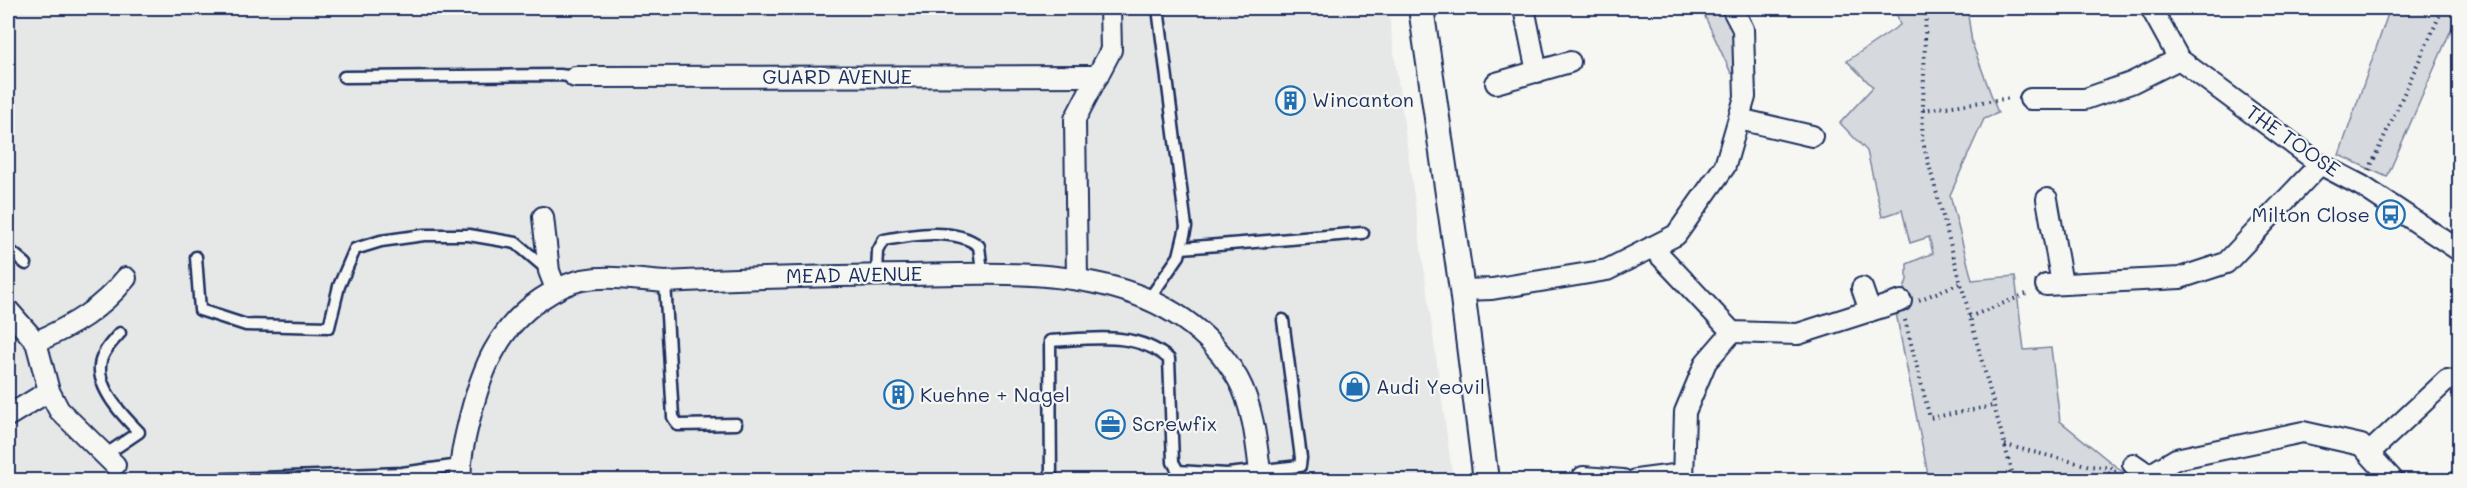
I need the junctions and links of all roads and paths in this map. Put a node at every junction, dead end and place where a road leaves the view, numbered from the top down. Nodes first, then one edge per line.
1 (1110, 8) edge
2 (1158, 8) edge
3 (1421, 8) edge
4 (1524, 8) edge
5 (1732, 8) edge
6 (1926, 8) edge
7 (2151, 8) edge
8 (2443, 8) edge
9 (2179, 59) junction
10 (1570, 62) dead end
11 (1537, 72) junction
12 (1098, 76) junction
13 (344, 77) dead end
14 (575, 77) joint
15 (1496, 83) dead end
16 (2030, 99) joint
17 (1923, 110) junction
18 (1739, 119) junction
19 (1812, 136) dead end
20 (2320, 164) junction
21 (2362, 186) junction
22 (2047, 199) dead end
23 (543, 218) dead end
24 (1363, 233) dead end
25 (1652, 247) junction
26 (1182, 248) junction
27 (8, 249) edge
28 (2459, 249) edge
29 (196, 257) dead end
30 (26, 264) dead end
31 (982, 272) junction
32 (877, 274) junction
33 (126, 278) dead end
34 (1077, 279) junction
35 (552, 280) junction
36 (665, 282) junction
37 (1960, 283) junction
38 (2054, 285) junction
39 (1862, 288) dead end
40 (1462, 290) junction
41 (1149, 299) junction
42 (1901, 301) junction
43 (8, 310) edge
44 (1870, 311) junction
45 (1969, 317) junction
46 (1284, 320) dead end
47 (1732, 332) junction
48 (120, 333) dead end
49 (36, 342) junction
50 (2447, 380) dead end
51 (50, 391) junction
52 (1994, 406) junction
53 (8, 416) edge
54 (736, 424) dead end
55 (2004, 445) junction
56 (2369, 453) junction
57 (110, 460) joint
58 (2133, 464) dead end
59 (460, 473) edge
60 (1261, 476) edge
61 (1682, 477) edge
62 (201, 480) edge
63 (1051, 480) edge
64 (1486, 480) edge
65 (1582, 480) edge
66 (1623, 480) edge
67 (1636, 480) edge
68 (2014, 480) edge
69 (2092, 480) edge
70 (2393, 480) edge

1 - 12 street
2 - 26 lane
3 - 40 street
4 - 11 street
5 - 18 street
6 - 17 path
7 - 9 street, THE TOOSE
8 - 21 path
9 - 16 street
9 - 20 street, THE TOOSE
10 - 11 street
11 - 15 street
12 - 14 street, GUARD AVENUE
12 - 34 street
13 - 14 lane
16 - 17 path
17 - 37 path
18 - 19 street
18 - 25 street
20 - 21 street, THE TOOSE
20 - 38 street
21 - 28 street, THE TOOSE
22 - 38 street
23 - 35 street
24 - 26 lane
25 - 40 street
25 - 47 street
26 - 41 lane
27 - 30 lane
29 - 35 lane
31 - 32 street, MEAD AVENUE
31 - 32 lane
31 - 34 street, MEAD AVENUE
32 - 36 street, MEAD AVENUE
33 - 49 street
34 - 41 street, MEAD AVENUE
35 - 36 street, MEAD AVENUE
35 - 59 street, MEAD AVENUE
36 - 54 lane
37 - 42 path
37 - 45 path
38 - 45 path
39 - 44 street
40 - 64 street
41 - 60 street, MEAD AVENUE
42 - 44 street
42 - 52 path
43 - 49 street
44 - 47 street
45 - 52 path
46 - 60 lane
47 - 61 street
48 - 57 lane
49 - 51 street
50 - 56 street
51 - 53 street
51 - 57 street
52 - 55 path
55 - 68 path
55 - 69 path
56 - 58 street
56 - 70 street
59 - 62 lane
60 - 63 lane
61 - 67 street
65 - 66 street

